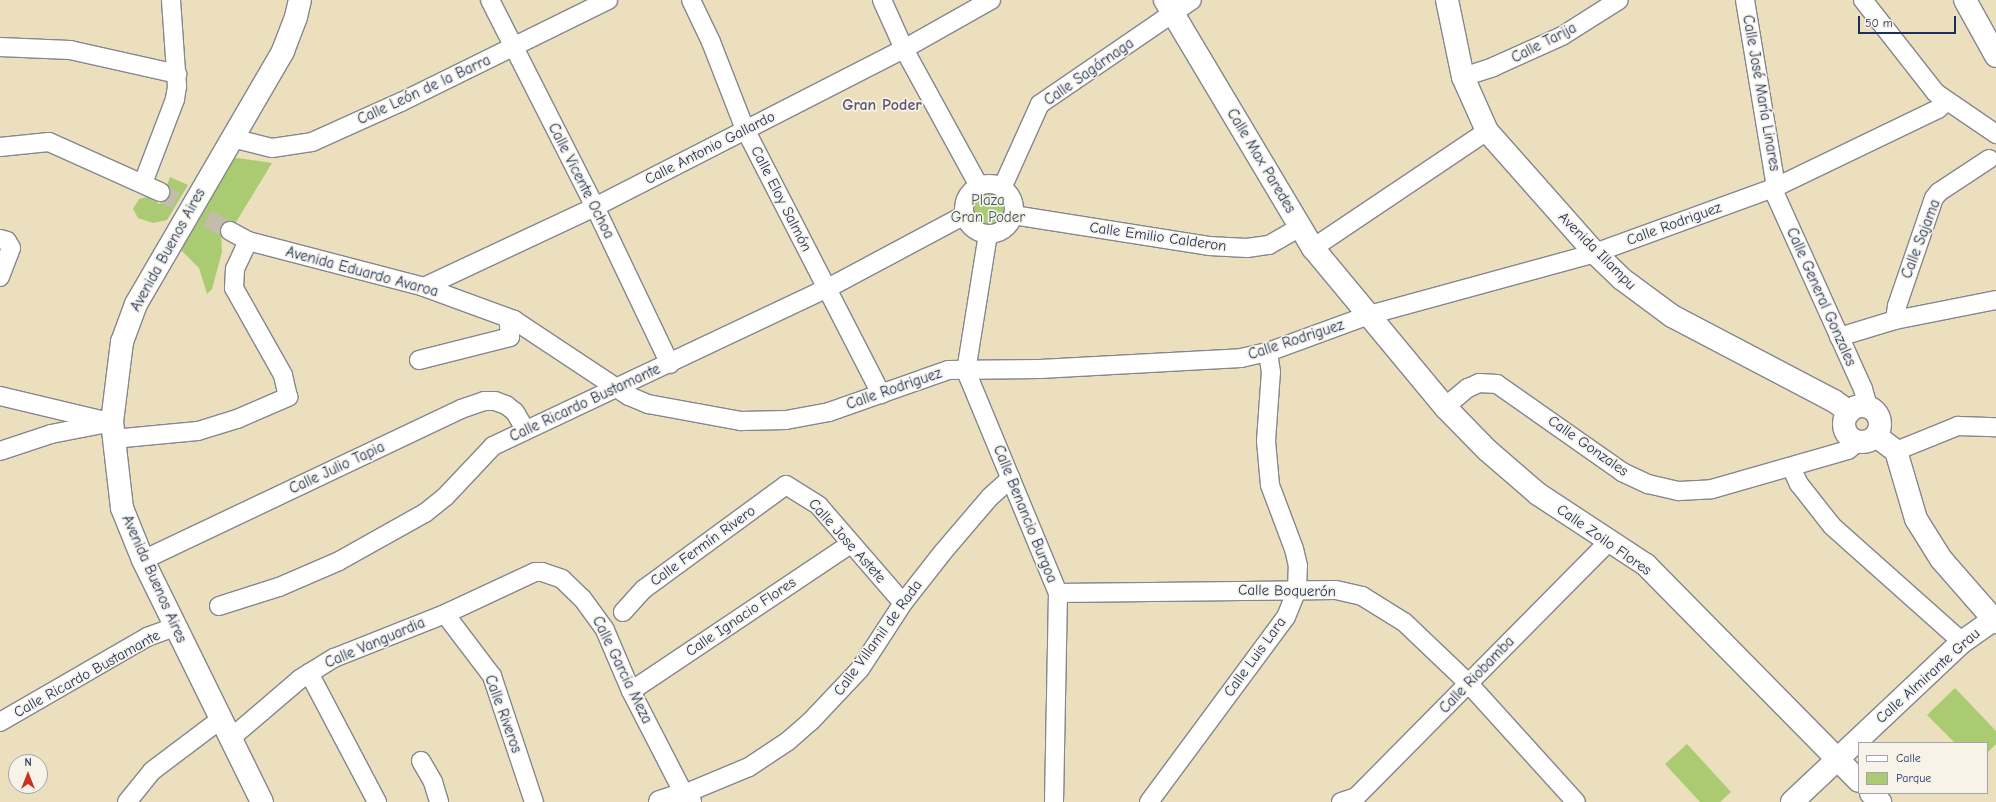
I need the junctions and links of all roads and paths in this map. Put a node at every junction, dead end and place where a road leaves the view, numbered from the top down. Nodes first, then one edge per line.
1 (171, 0) edge
2 (300, 0) edge
3 (490, 0) edge
4 (608, 0) edge
5 (691, 0) edge
6 (882, 0) edge
7 (992, 0) edge
8 (1192, 0) edge
9 (1448, 0) edge
10 (1619, 0) edge
11 (1745, 0) edge
12 (1863, 0) edge
13 (1965, 0) edge
14 (1170, 7) edge
15 (0, 47) edge
16 (513, 48) junction
17 (904, 49) junction
18 (1996, 56) edge
19 (177, 74) junction
20 (1463, 77) junction
21 (1946, 102) junction
22 (745, 129) junction
23 (1487, 130) junction
24 (1996, 134) edge
25 (232, 138) junction
26 (0, 147) edge
27 (1988, 159) dead end
28 (143, 183) junction
29 (979, 186) junction
30 (1776, 187) junction
31 (1002, 188) junction
32 (160, 192) tunnel mouth
33 (595, 207) junction
34 (964, 215) junction
35 (1013, 215) junction
36 (1300, 228) junction
37 (230, 231) tunnel mouth
38 (988, 234) junction
39 (5, 241) edge
40 (248, 241) junction
41 (1312, 248) junction
42 (1595, 253) junction
43 (0, 277) edge
44 (424, 287) junction
45 (828, 288) junction
46 (1996, 300) edge
47 (1369, 315) junction
48 (514, 320) junction
49 (1895, 320) junction
50 (1839, 337) junction
51 (1268, 352) junction
52 (419, 360) dead end
53 (670, 364) junction
54 (966, 371) junction
55 (618, 388) junction
56 (881, 394) junction
57 (0, 396) edge
58 (1445, 407) junction
59 (1859, 409) junction
60 (1996, 427) edge
61 (525, 429) junction
62 (112, 431) junction
63 (1867, 439) junction
64 (0, 451) edge
65 (1896, 451) junction
66 (1791, 467) junction
67 (1011, 478) junction
68 (786, 484) joint
69 (1609, 541) junction
70 (851, 544) junction
71 (143, 560) junction
72 (535, 572) joint
73 (1297, 590) junction
74 (1058, 593) junction
75 (903, 603) junction
76 (219, 606) dead end
77 (623, 612) dead end
78 (445, 614) junction
79 (1995, 620) edge
80 (175, 627) junction
81 (1962, 642) junction
82 (309, 673) junction
83 (1469, 684) junction
84 (631, 691) junction
85 (221, 719) junction
86 (0, 722) edge
87 (231, 738) junction
88 (1837, 759) junction
89 (421, 761) dead end
90 (1858, 780) edge
91 (1872, 794) edge
92 (687, 798) edge
93 (1349, 801) edge
94 (127, 802) edge
95 (262, 802) edge
96 (377, 802) edge
97 (438, 802) edge
98 (534, 802) edge
99 (660, 802) edge
100 (1054, 802) edge
101 (1149, 802) edge
102 (1576, 802) edge
103 (1792, 802) edge
104 (1880, 802) edge

1 - 19 street
2 - 25 main road, Avenida Buenos Aires
3 - 16 street, Calle Vicente Ochoa
4 - 16 street, Calle León de la Barra
5 - 22 street, Calle Eloy Salmón
6 - 17 street
7 - 17 street, Calle Antonio Gallardo
8 - 14 street, Calle Sagárnaga
9 - 20 main road, Avenida Illampu
10 - 20 street, Calle Tarija
11 - 30 street, Calle José María Linares
12 - 21 street
13 - 18 main road
14 - 31 street, Calle Sagárnaga
14 - 36 main road, Calle Max Paredes
15 - 19 street
16 - 25 street, Calle León de la Barra
16 - 33 street, Calle Vicente Ochoa
17 - 22 street, Calle Antonio Gallardo
17 - 29 street
19 - 28 street
20 - 23 main road, Avenida Illampu
21 - 24 street
21 - 30 street, Calle Rodriguez
22 - 33 street, Calle Antonio Gallardo
22 - 45 street, Calle Eloy Salmón
23 - 41 street
23 - 42 main road, Avenida Illampu
25 - 62 main road, Avenida Buenos Aires
26 - 28 street
27 - 49 street, Calle Sajama
28 - 32 street
29 - 31 street
29 - 34 street
30 - 42 street, Calle Rodriguez
30 - 50 street, Calle General Gonzales
31 - 35 street
33 - 44 street, Calle Antonio Gallardo
33 - 53 street, Calle Vicente Ochoa
34 - 38 street
34 - 45 street, Calle Ricardo Bustamante
35 - 36 street, Calle Emilio Calderon
35 - 38 street
36 - 41 main road, Calle Max Paredes
37 - 40 street, Avenida Eduardo Avaroa
38 - 54 street
39 - 43 street
40 - 44 street, Avenida Eduardo Avaroa
40 - 62 street
41 - 47 main road, Calle Max Paredes
42 - 47 street, Calle Rodriguez
42 - 59 main road, Avenida Illampu
44 - 48 street, Avenida Eduardo Avaroa
45 - 53 street, Calle Ricardo Bustamante
45 - 56 street, Calle Eloy Salmón
46 - 49 street
47 - 51 street, Calle Rodriguez
47 - 58 main road, Calle Zoilo Flores
48 - 52 street
48 - 55 street, Avenida Eduardo Avaroa
49 - 50 street
50 - 59 street, Calle General Gonzales
51 - 54 street, Calle Rodriguez
51 - 73 street, Calle Luis Lara
53 - 55 street, Calle Ricardo Bustamante
54 - 56 street, Calle Rodriguez
54 - 67 street, Calle Benancio Burgoa
55 - 56 street, Calle Rodriguez
55 - 61 street, Calle Ricardo Bustamante
57 - 62 street
58 - 66 street, Calle Gonzales
58 - 69 main road, Calle Zoilo Flores
59 - 63 main road
59 - 63 main road
60 - 65 street
61 - 71 street, Calle Julio Tapia
61 - 76 street, Calle Ricardo Bustamante
62 - 64 street
62 - 71 main road, Avenida Buenos Aires
63 - 65 main road
63 - 66 street, Calle Gonzales
65 - 79 main road
66 - 81 street
67 - 74 street, Calle Benancio Burgoa
67 - 75 street, Calle Villamil de Rada
68 - 70 street, Calle Jose Astete
68 - 77 street, Calle Fermín Rivero
69 - 83 street, Calle Riobamba
69 - 88 main road, Calle Zoilo Flores
70 - 75 street, Calle Jose Astete
70 - 84 street, Calle Ignacio Flores
71 - 80 main road, Avenida Buenos Aires
72 - 78 street, Calle Vanguardia
72 - 84 street, Calle Garcia Meza
73 - 74 street, Calle Boquerón
73 - 83 street, Calle Boquerón
73 - 101 street, Calle Luis Lara
74 - 100 street, Calle Benancio Burgoa
75 - 92 street, Calle Villamil de Rada
78 - 82 street, Calle Vanguardia
78 - 98 street, Calle Riveros
79 - 81 main road, Calle Almirante Grau
80 - 85 main road, Avenida Buenos Aires
80 - 86 street, Calle Ricardo Bustamante
81 - 88 main road, Calle Almirante Grau
82 - 87 street, Calle Vanguardia
82 - 96 street
83 - 93 street, Calle Riobamba
83 - 102 street, Calle Boquerón
84 - 92 street, Calle Garcia Meza
85 - 87 main road, Avenida Buenos Aires
85 - 94 street
87 - 95 main road, Avenida Buenos Aires
88 - 90 main road, Calle Zoilo Flores
88 - 103 main road, Calle Almirante Grau
89 - 97 street
91 - 104 main road
92 - 99 main road, Calle Villamil de Rada

